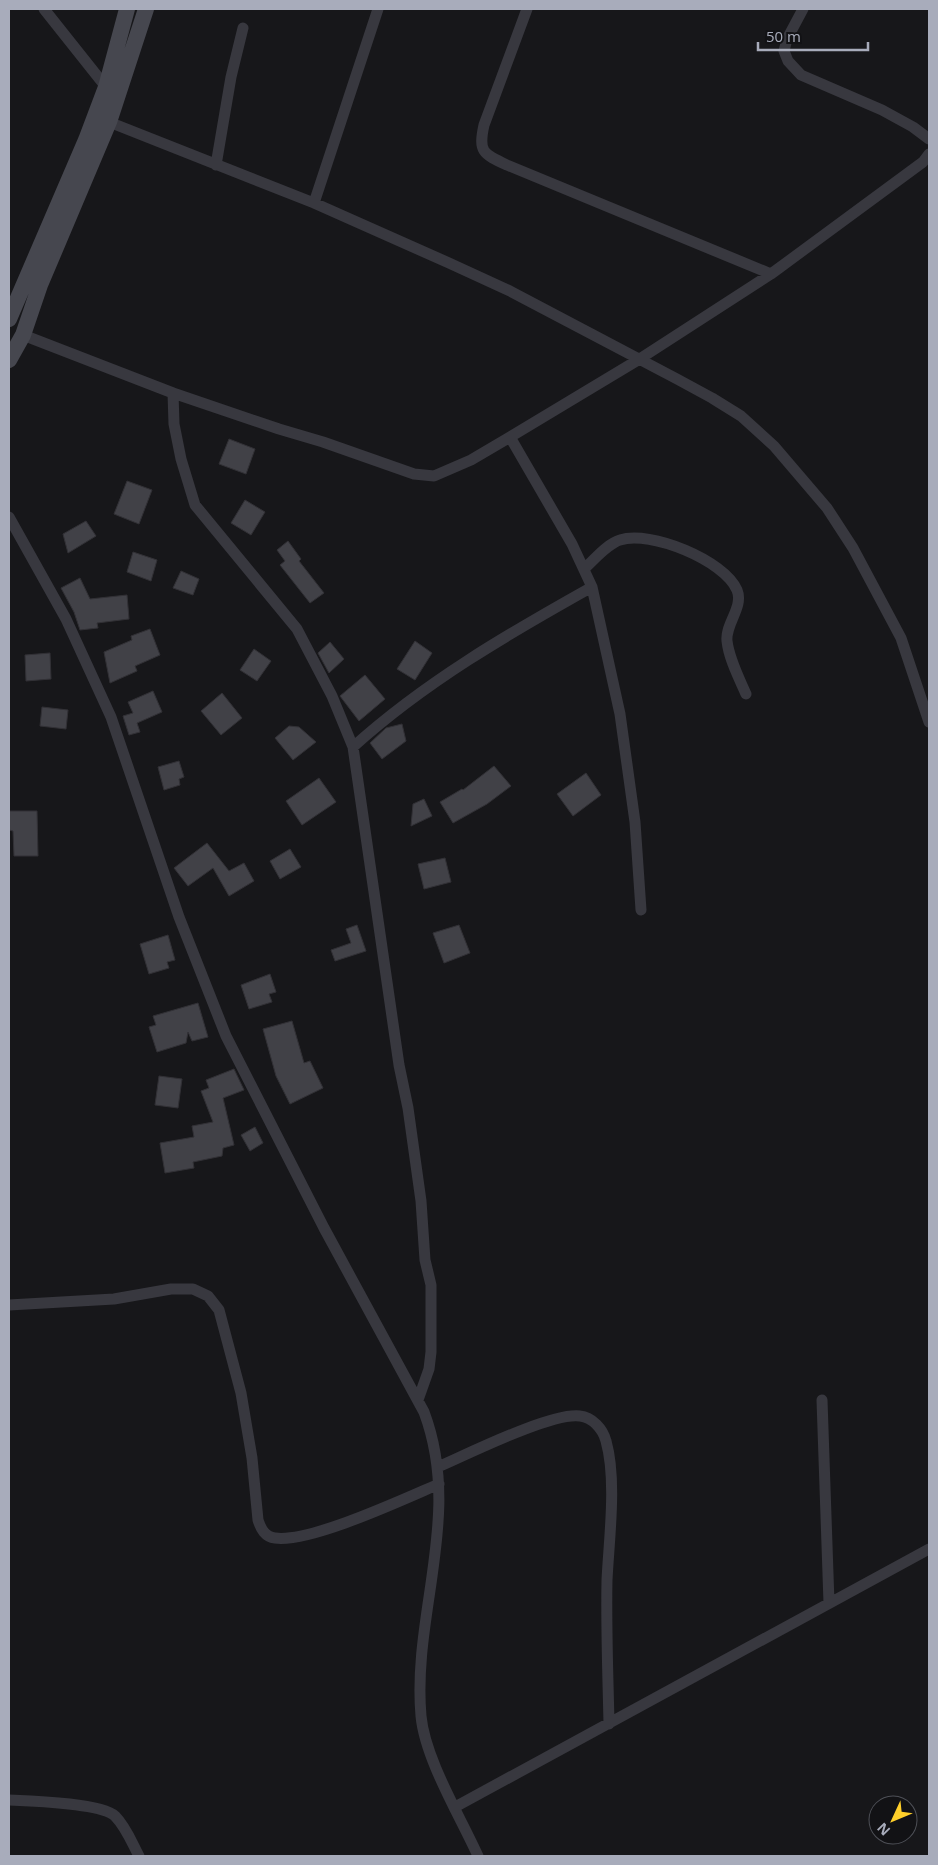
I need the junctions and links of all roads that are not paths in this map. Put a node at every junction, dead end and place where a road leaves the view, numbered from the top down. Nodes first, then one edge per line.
1 (44, 9) edge
2 (127, 9) edge
3 (146, 9) edge
4 (378, 9) edge
5 (527, 9) edge
6 (803, 9) edge
7 (243, 28) dead end
8 (106, 87) junction
9 (109, 122) junction
10 (929, 139) edge
11 (929, 154) edge
12 (216, 165) junction
13 (314, 203) junction
14 (770, 274) junction
15 (9, 319) edge
16 (22, 335) junction
17 (9, 360) edge
18 (638, 360) junction
19 (173, 393) junction
20 (510, 437) junction
21 (9, 518) edge
22 (585, 568) junction
23 (592, 587) junction
24 (746, 694) dead end
25 (929, 722) edge
26 (353, 747) junction
27 (641, 910) dead end
28 (9, 1305) edge
29 (418, 1400) junction
30 (822, 1400) dead end
31 (438, 1467) junction
32 (439, 1484) junction
33 (929, 1549) edge
34 (829, 1603) junction
35 (609, 1724) junction
36 (9, 1800) edge
37 (455, 1807) junction
38 (139, 1856) edge
39 (478, 1856) edge

1 - 8 street
2 - 8 main road
3 - 9 main road
4 - 13 street
5 - 14 street
6 - 10 street
7 - 12 street
8 - 15 main road
9 - 12 street
9 - 16 main road
11 - 14 street
12 - 13 street
13 - 18 street
14 - 18 street
16 - 17 main road
16 - 19 street
18 - 20 street
18 - 25 street
19 - 20 street
19 - 26 street
20 - 22 street
21 - 29 street
22 - 23 street
22 - 24 street
23 - 26 street
23 - 27 street
26 - 29 street
28 - 32 street
29 - 31 street
30 - 34 street
31 - 32 street
31 - 35 street
32 - 37 street
33 - 34 street
34 - 35 street
35 - 37 street
36 - 38 street
37 - 39 street

